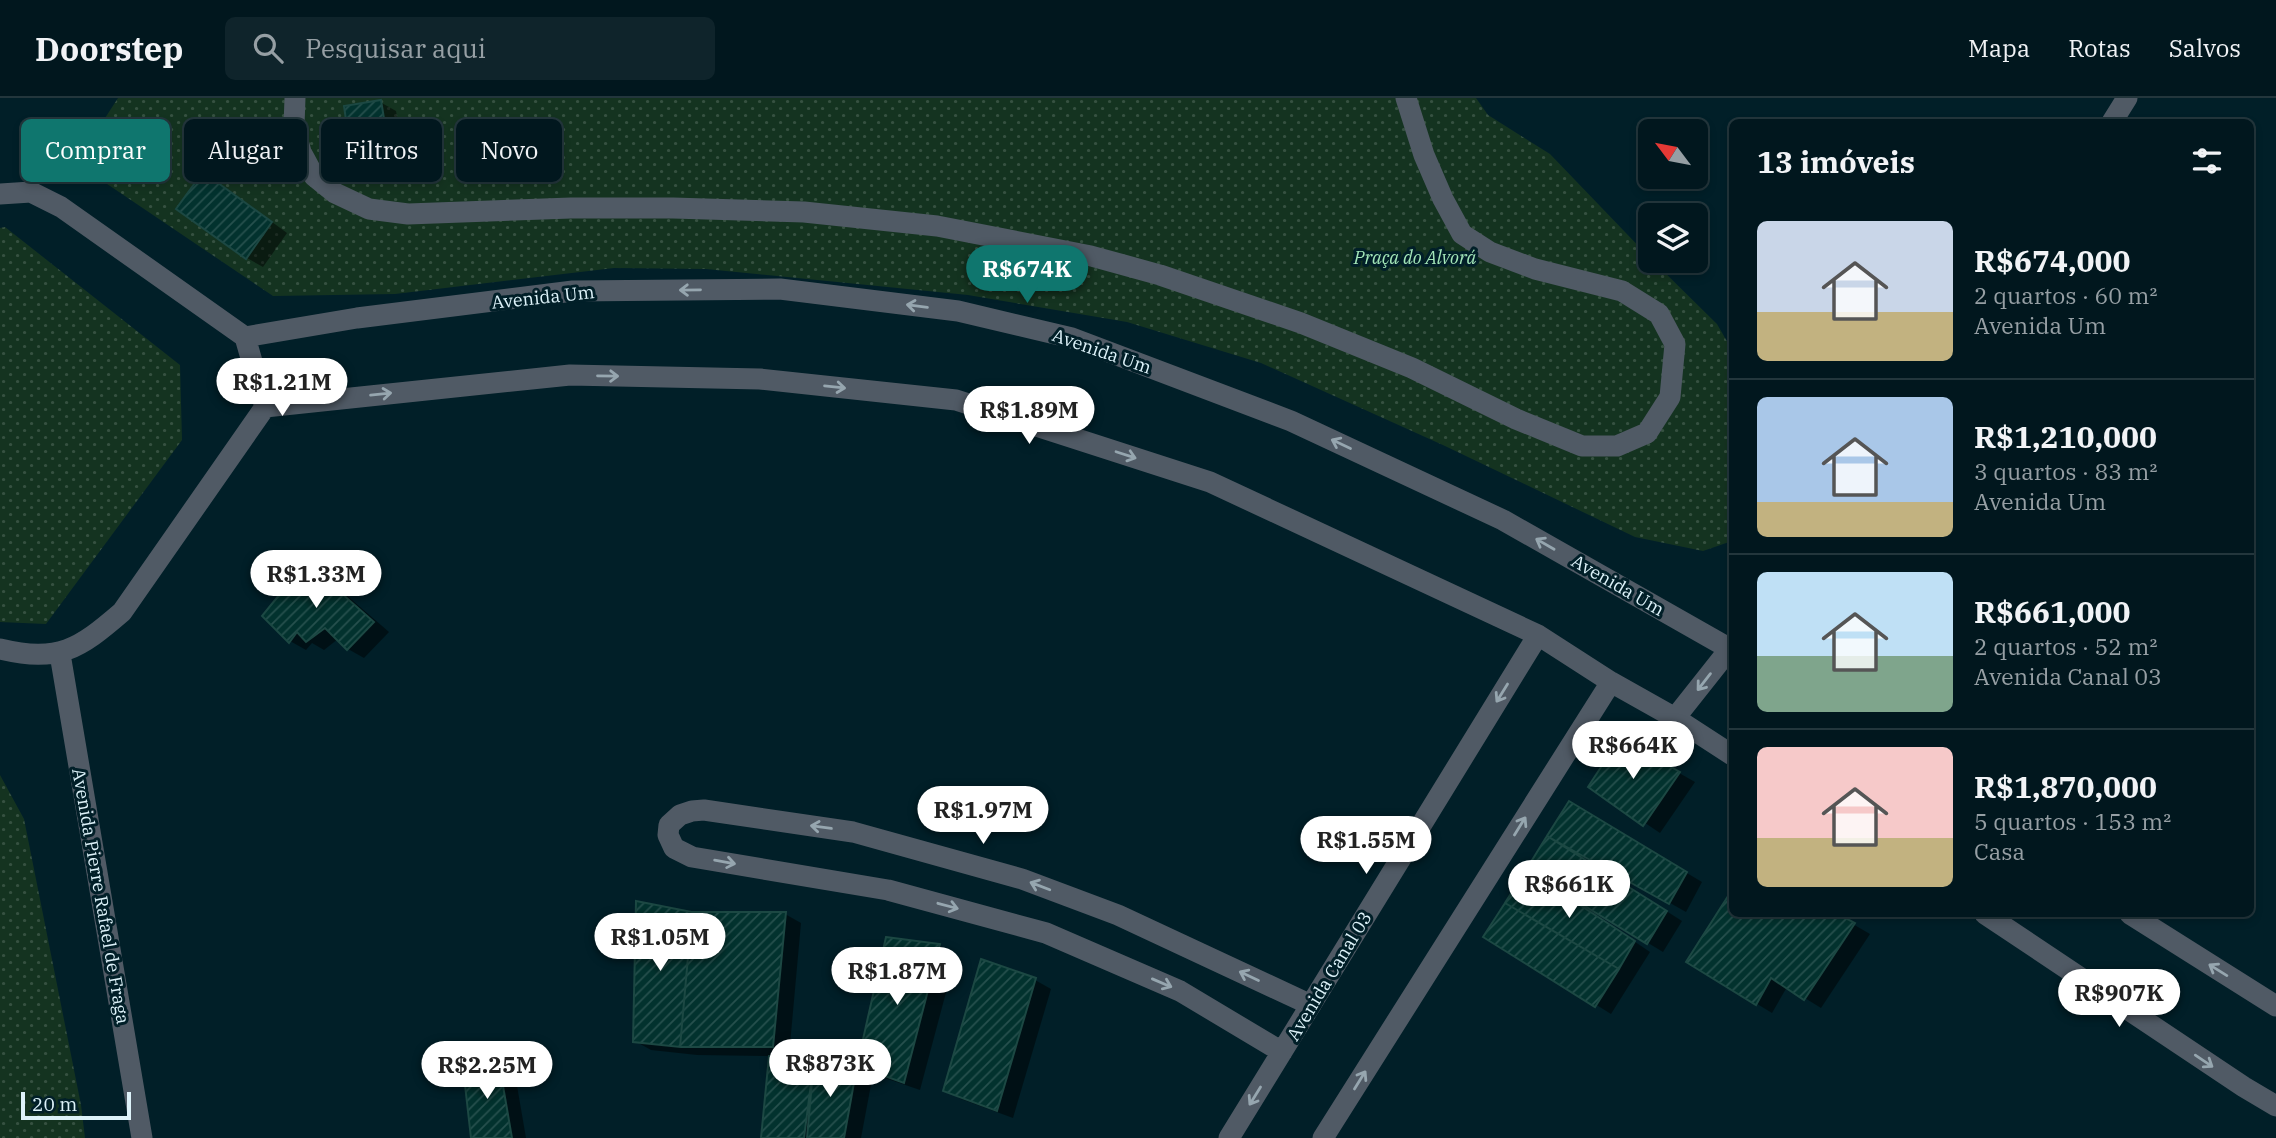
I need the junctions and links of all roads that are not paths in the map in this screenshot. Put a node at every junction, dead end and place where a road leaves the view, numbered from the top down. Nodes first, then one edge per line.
1 (295, 98) edge
2 (1405, 98) edge
3 (2127, 98) edge
4 (2114, 119) edge
5 (0, 194) edge
6 (245, 337) junction
7 (265, 407) junction
8 (1538, 635) junction
9 (1729, 646) edge
10 (0, 649) edge
11 (1729, 652) edge
12 (60, 654) junction
13 (1611, 682) junction
14 (1675, 718) junction
15 (1729, 751) edge
16 (1989, 917) edge
17 (2135, 917) edge
18 (1311, 1005) junction
19 (2276, 1006) edge
20 (1282, 1052) junction
21 (2276, 1106) edge
22 (142, 1138) edge
23 (1229, 1138) edge
24 (1323, 1138) edge

1 - 2 street
3 - 4 street
5 - 6 street
6 - 7 street
9 -> 6 street, Avenida Um
7 -> 8 street
7 - 12 street
8 - 13 street
8 -> 18 street, Avenida Canal 03
10 - 12 street
11 -> 14 street
12 - 22 street, Avenida Pierre Rafael de Fraga
13 - 14 street
24 -> 13 street
14 - 15 street
16 -> 21 street
19 -> 17 street
18 - 20 street, Avenida Canal 03
18 -> 20 street
20 -> 23 street, Avenida Canal 03

